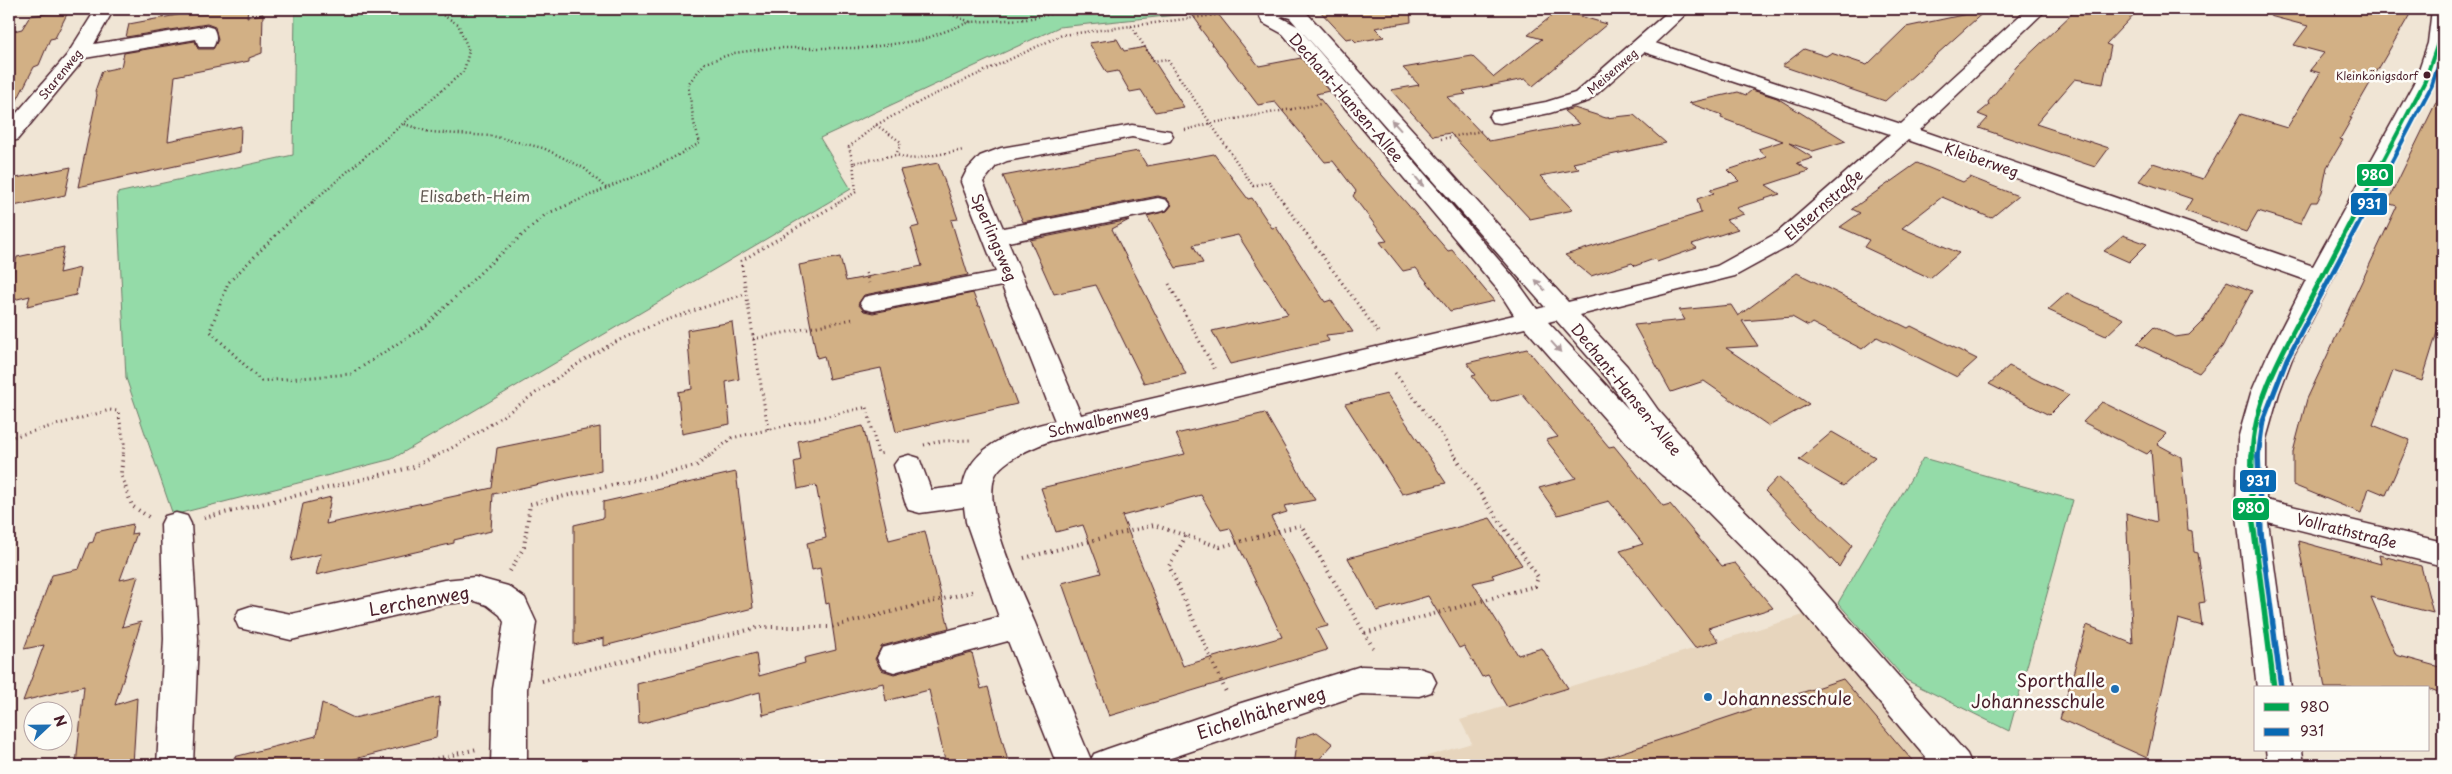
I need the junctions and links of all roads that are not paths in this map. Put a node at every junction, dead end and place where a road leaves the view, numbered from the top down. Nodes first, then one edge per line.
1 (105, 9) edge
2 (1682, 9) edge
3 (2038, 9) edge
4 (2441, 9) edge
5 (1285, 12) edge
6 (206, 43) dead end
7 (1642, 45) junction
8 (78, 53) junction
9 (30, 112) junction
10 (9, 114) edge
11 (1500, 117) road end
12 (1905, 132) junction
13 (9, 135) edge
14 (1162, 136) road end
15 (1158, 205) dead end
16 (995, 237) junction
17 (1012, 277) junction
18 (2320, 277) junction
19 (873, 303) road end
20 (1561, 310) junction
21 (1528, 318) junction
22 (1072, 426) junction
23 (904, 455) road end
24 (976, 495) junction
25 (1714, 499) junction
26 (2251, 507) junction
27 (176, 524) road end
28 (2443, 554) edge
29 (251, 619) dead end
30 (1019, 625) junction
31 (894, 658) dead end
32 (1402, 681) road end
33 (2274, 686) edge
34 (2284, 752) edge
35 (509, 754) edge
36 (175, 765) edge
37 (1075, 765) edge
38 (1106, 765) edge
39 (1954, 765) edge
40 (2286, 765) edge

1 - 8 street, Starenweg
2 - 7 street, Meisenweg
3 - 12 street, Elsternstraße
4 - 18 street
20 -> 5 street, Dechant-Hansen-Allee
5 -> 21 street, Dechant-Hansen-Allee
6 - 8 street
7 - 11 street, Meisenweg
7 - 12 street, Kleiberweg
8 - 9 street, Starenweg
9 - 10 street
9 - 13 street, Starenweg
12 - 18 street, Kleiberweg
12 - 20 street, Elsternstraße
14 - 16 street, Sperlingsweg
15 - 16 street
16 - 17 street, Sperlingsweg
17 - 19 street
17 - 22 street, Sperlingsweg
18 - 26 street
20 - 21 street, Elsternstraße
20 - 25 street, Dechant-Hansen-Allee
21 - 22 street, Schwalbenweg
21 -> 25 street, Dechant-Hansen-Allee
22 - 24 street, Schwalbenweg
23 - 24 street
24 - 30 street, Schwalbenweg
25 - 39 street, Dechant-Hansen-Allee
26 - 28 street, Vollrathstraße
26 - 33 street
27 - 36 street
29 - 35 street, Lerchenweg
30 - 31 street
30 - 37 street, Schwalbenweg
32 - 38 street, Eichelhäherweg
34 - 40 street

